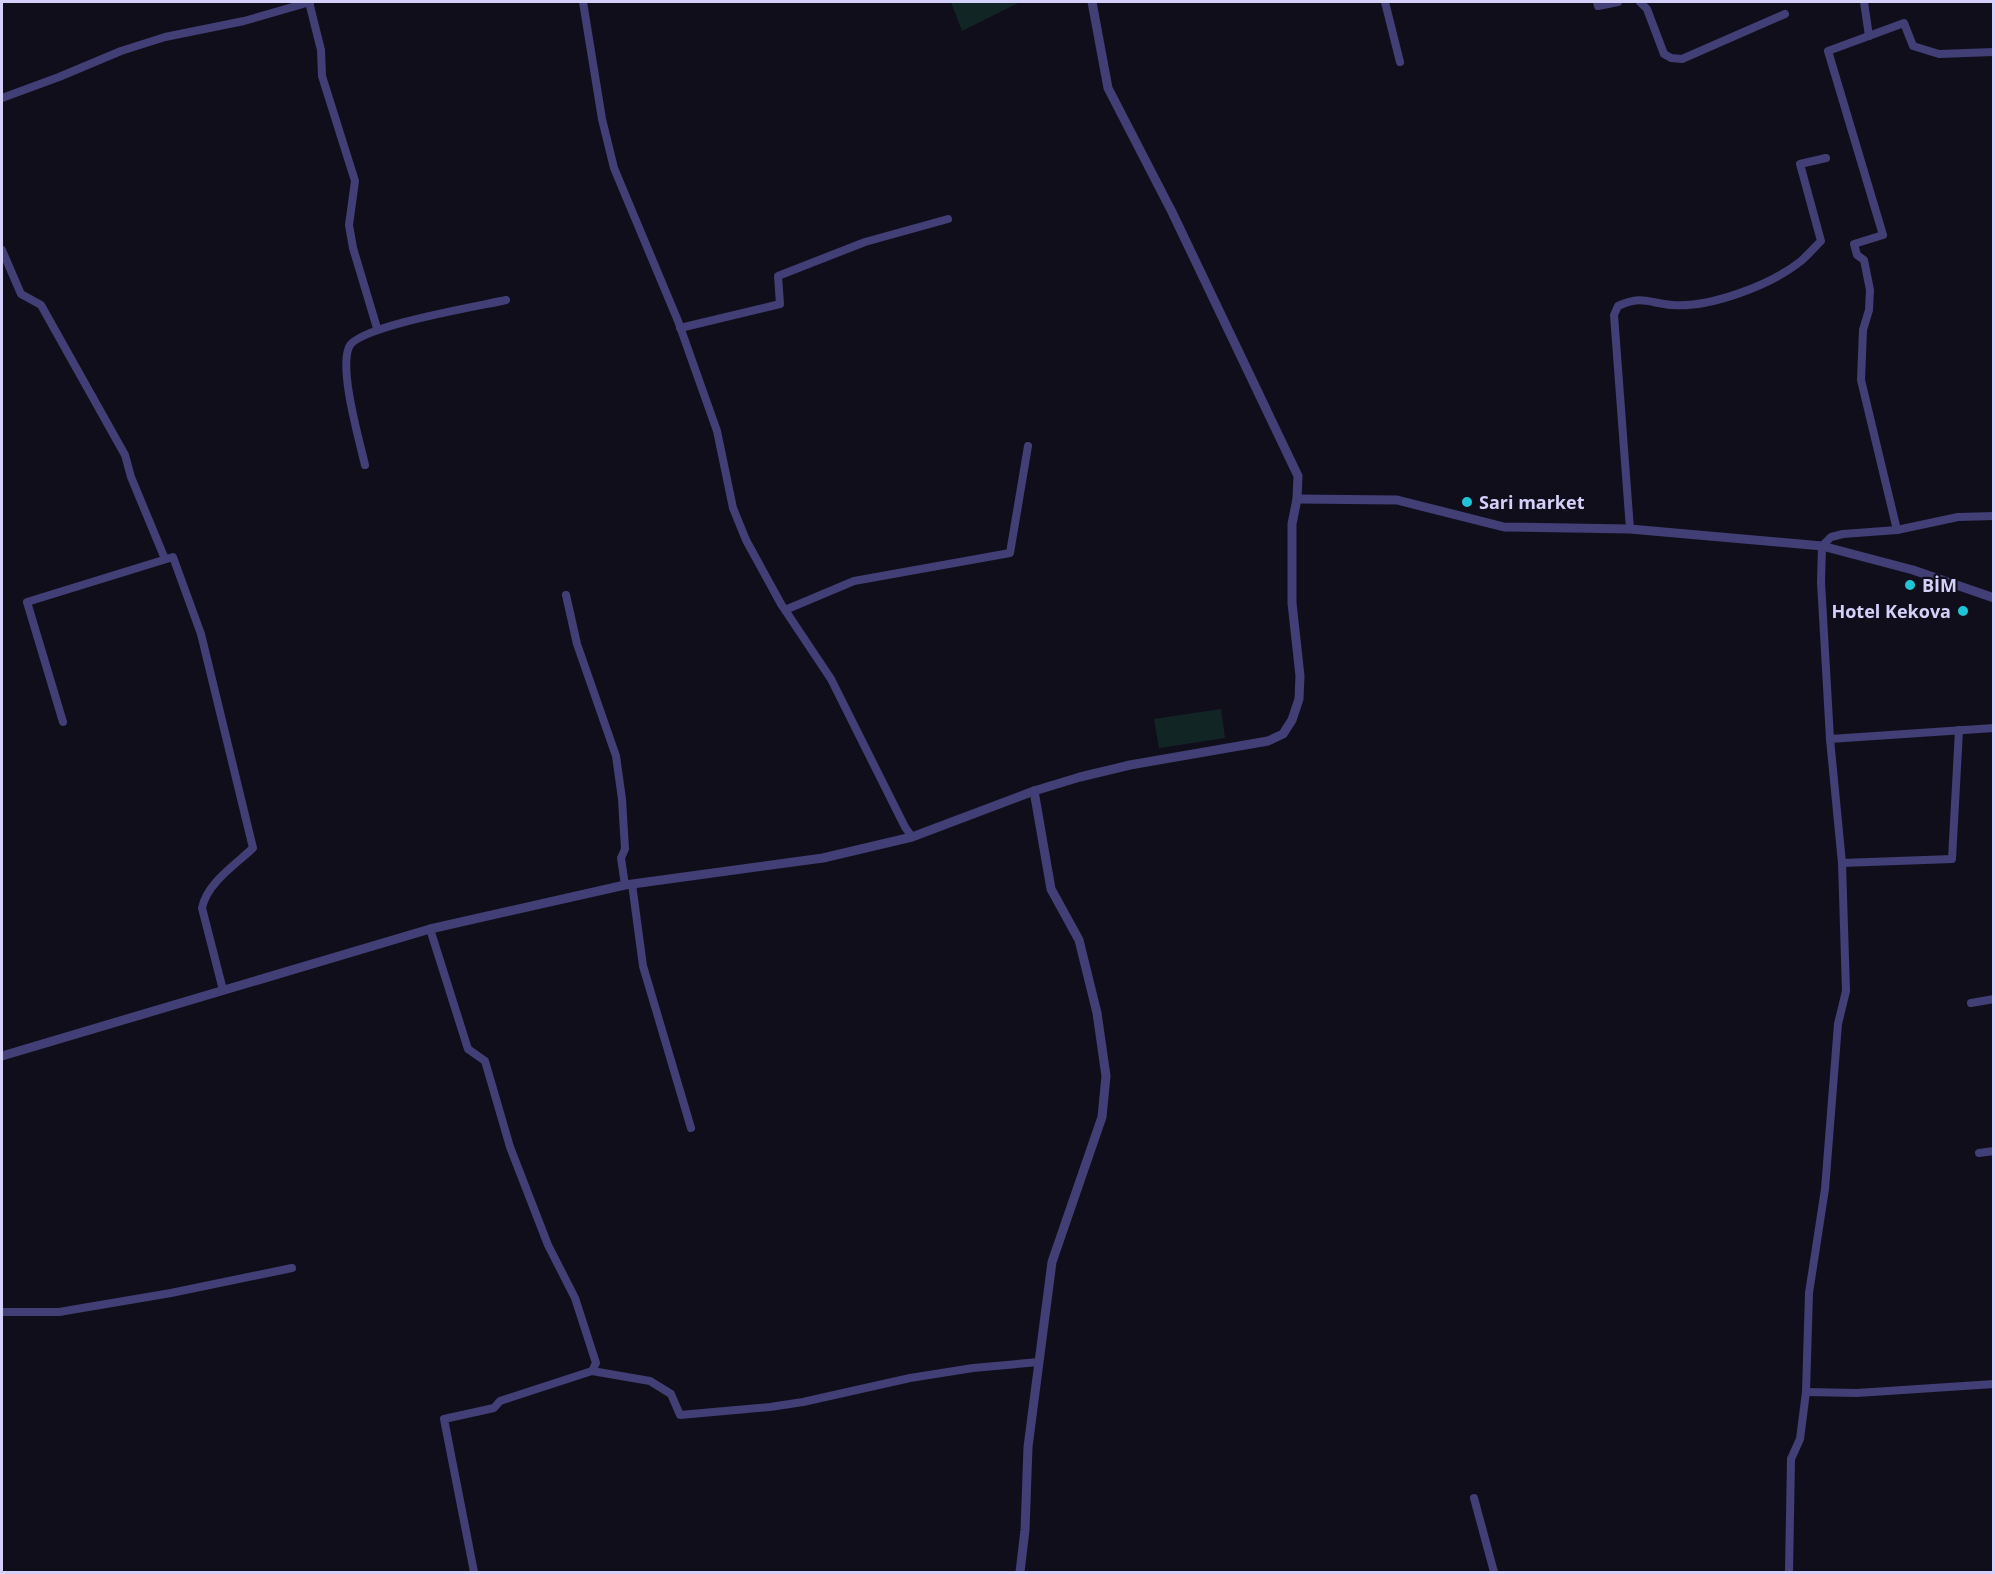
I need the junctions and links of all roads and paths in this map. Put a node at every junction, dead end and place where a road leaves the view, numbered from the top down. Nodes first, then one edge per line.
1 (310, 2) edge
2 (583, 2) edge
3 (1092, 2) edge
4 (1384, 2) edge
5 (1597, 2) edge
6 (1617, 2) edge
7 (1640, 2) edge
8 (1864, 2) edge
9 (1785, 14) dead end
10 (1869, 36) junction
11 (1994, 52) edge
12 (1400, 62) dead end
13 (2, 98) edge
14 (1826, 158) dead end
15 (948, 219) dead end
16 (2, 250) edge
17 (506, 300) dead end
18 (377, 328) junction
19 (680, 328) junction
20 (1028, 446) dead end
21 (365, 465) dead end
22 (1297, 500) junction
23 (1994, 516) edge
24 (1630, 529) junction
25 (1897, 530) junction
26 (1822, 546) junction
27 (165, 560) junction
28 (566, 595) dead end
29 (1994, 598) edge
30 (785, 610) junction
31 (63, 722) dead end
32 (1994, 728) edge
33 (1959, 730) junction
34 (1830, 739) junction
35 (1034, 791) junction
36 (912, 837) junction
37 (1842, 863) junction
38 (628, 884) junction
39 (430, 929) junction
40 (223, 990) junction
41 (1994, 999) edge
42 (1971, 1004) dead end
43 (2, 1056) edge
44 (691, 1128) dead end
45 (1994, 1151) edge
46 (1979, 1153) dead end
47 (292, 1268) dead end
48 (2, 1312) edge
49 (1039, 1362) junction
50 (592, 1371) junction
51 (1994, 1383) edge
52 (1806, 1392) junction
53 (1474, 1498) dead end
54 (474, 1572) edge
55 (1020, 1572) edge
56 (1494, 1572) edge
57 (1789, 1572) edge

1 - 13 street
1 - 18 street
2 - 19 street
3 - 22 street
4 - 12 street
5 - 6 street
7 - 9 street
8 - 10 street
10 - 11 street
10 - 25 street
14 - 24 street
15 - 19 street
16 - 27 street
17 - 18 street
18 - 21 street
19 - 30 street
20 - 30 street
22 - 24 street
22 - 35 street
23 - 25 street
24 - 26 street
25 - 26 street
26 - 29 street
26 - 34 street
27 - 31 street
27 - 40 street
28 - 38 street
30 - 36 street
32 - 33 street
33 - 34 street
33 - 37 street
34 - 37 street
35 - 36 street
35 - 49 street
36 - 38 street
37 - 52 street
38 - 39 street
38 - 44 street
39 - 40 street
39 - 50 street
40 - 43 street
41 - 42 street
45 - 46 street
47 - 48 street
49 - 50 street
49 - 55 street
50 - 54 street
51 - 52 street
52 - 57 street
53 - 56 street

